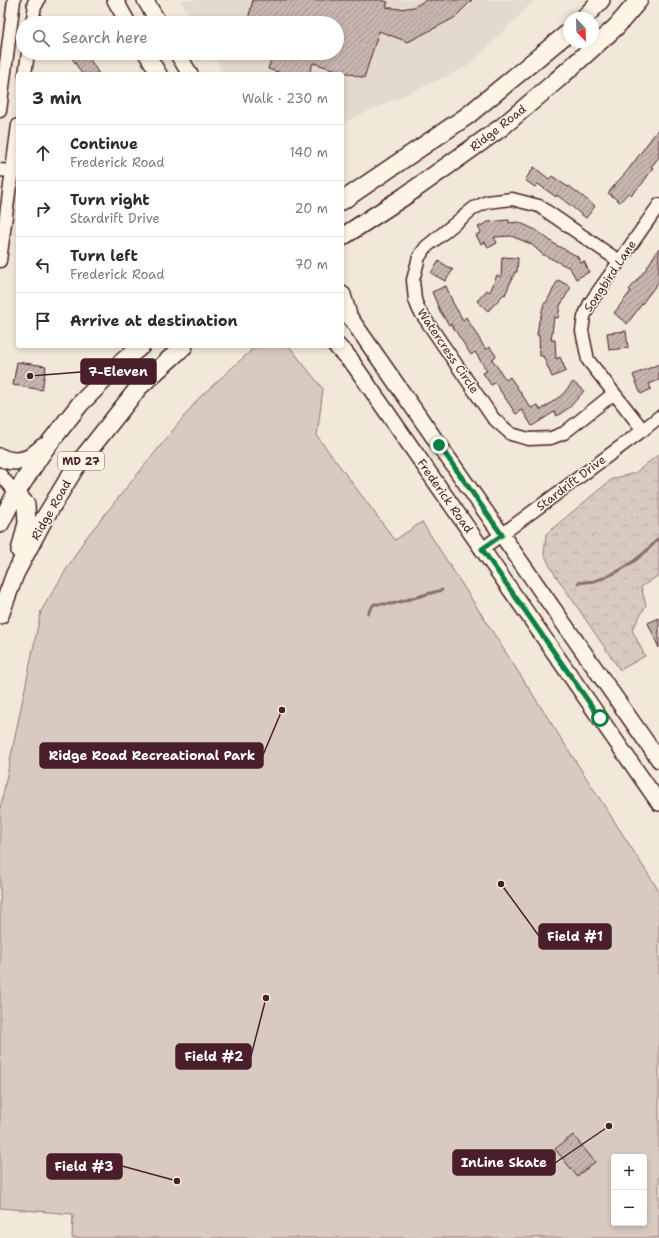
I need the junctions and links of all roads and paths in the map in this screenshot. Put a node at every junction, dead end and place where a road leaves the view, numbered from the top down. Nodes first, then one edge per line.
1 (14, 0) edge
2 (145, 0) edge
3 (601, 0) edge
4 (639, 0) edge
5 (36, 2) edge
6 (116, 2) edge
7 (590, 12) edge
8 (33, 16) edge
9 (124, 16) edge
10 (155, 16) edge
11 (563, 37) edge
12 (27, 60) edge
13 (150, 60) edge
14 (181, 60) edge
15 (25, 72) edge
16 (157, 72) edge
17 (189, 72) edge
18 (0, 111) edge
19 (16, 137) edge
20 (10, 172) edge
21 (363, 186) junction
22 (344, 191) edge
23 (344, 199) edge
24 (659, 205) edge
25 (366, 221) junction
26 (344, 235) edge
27 (344, 248) edge
28 (0, 261) edge
29 (619, 261) junction
30 (345, 310) edge
31 (139, 348) edge
32 (182, 348) edge
33 (189, 348) edge
34 (339, 348) edge
35 (342, 348) edge
36 (167, 361) junction
37 (351, 361) junction
38 (613, 394) junction
39 (659, 417) edge
40 (643, 430) junction
41 (52, 440) junction
42 (0, 457) edge
43 (0, 474) edge
44 (16, 493) junction
45 (1, 520) edge
46 (502, 535) junction
47 (482, 549) junction
48 (15, 574) junction
49 (0, 615) edge
50 (659, 760) edge
51 (659, 803) edge

1 - 18 street
2 - 10 main road
3 - 7 highway
4 - 25 highway, Ridge Road
5 - 8 street
6 - 9 main road
11 - 21 highway
12 - 15 street
13 - 16 main road
14 - 17 main road
19 - 20 street
20 - 28 street
21 - 22 highway
21 - 23 highway
24 - 29 street, Songbird Lane
25 - 26 highway, Ridge Road
25 - 27 highway
29 - 38 street, Songbird Lane
29 - 38 street, Watercress Circle
30 - 46 main road, Frederick Road
31 - 41 highway, MD 27
32 - 36 highway, Ridge Road / MD 27
33 - 36 highway
34 - 37 highway
35 - 37 main road, Frederick Road
36 - 48 highway, Ridge Road / MD 27
37 - 47 main road, Frederick Road
38 - 40 street, Songbird Lane
39 - 40 street, Stardrift Drive
40 - 46 street, Stardrift Drive
41 - 42 highway
41 - 44 highway, MD 27
43 - 44 street
44 - 45 highway, MD 27
44 - 48 highway
46 - 47 street, Stardrift Drive
46 - 50 main road, Frederick Road
47 - 51 main road, Frederick Road
48 - 49 highway, Ridge Road / MD 27

